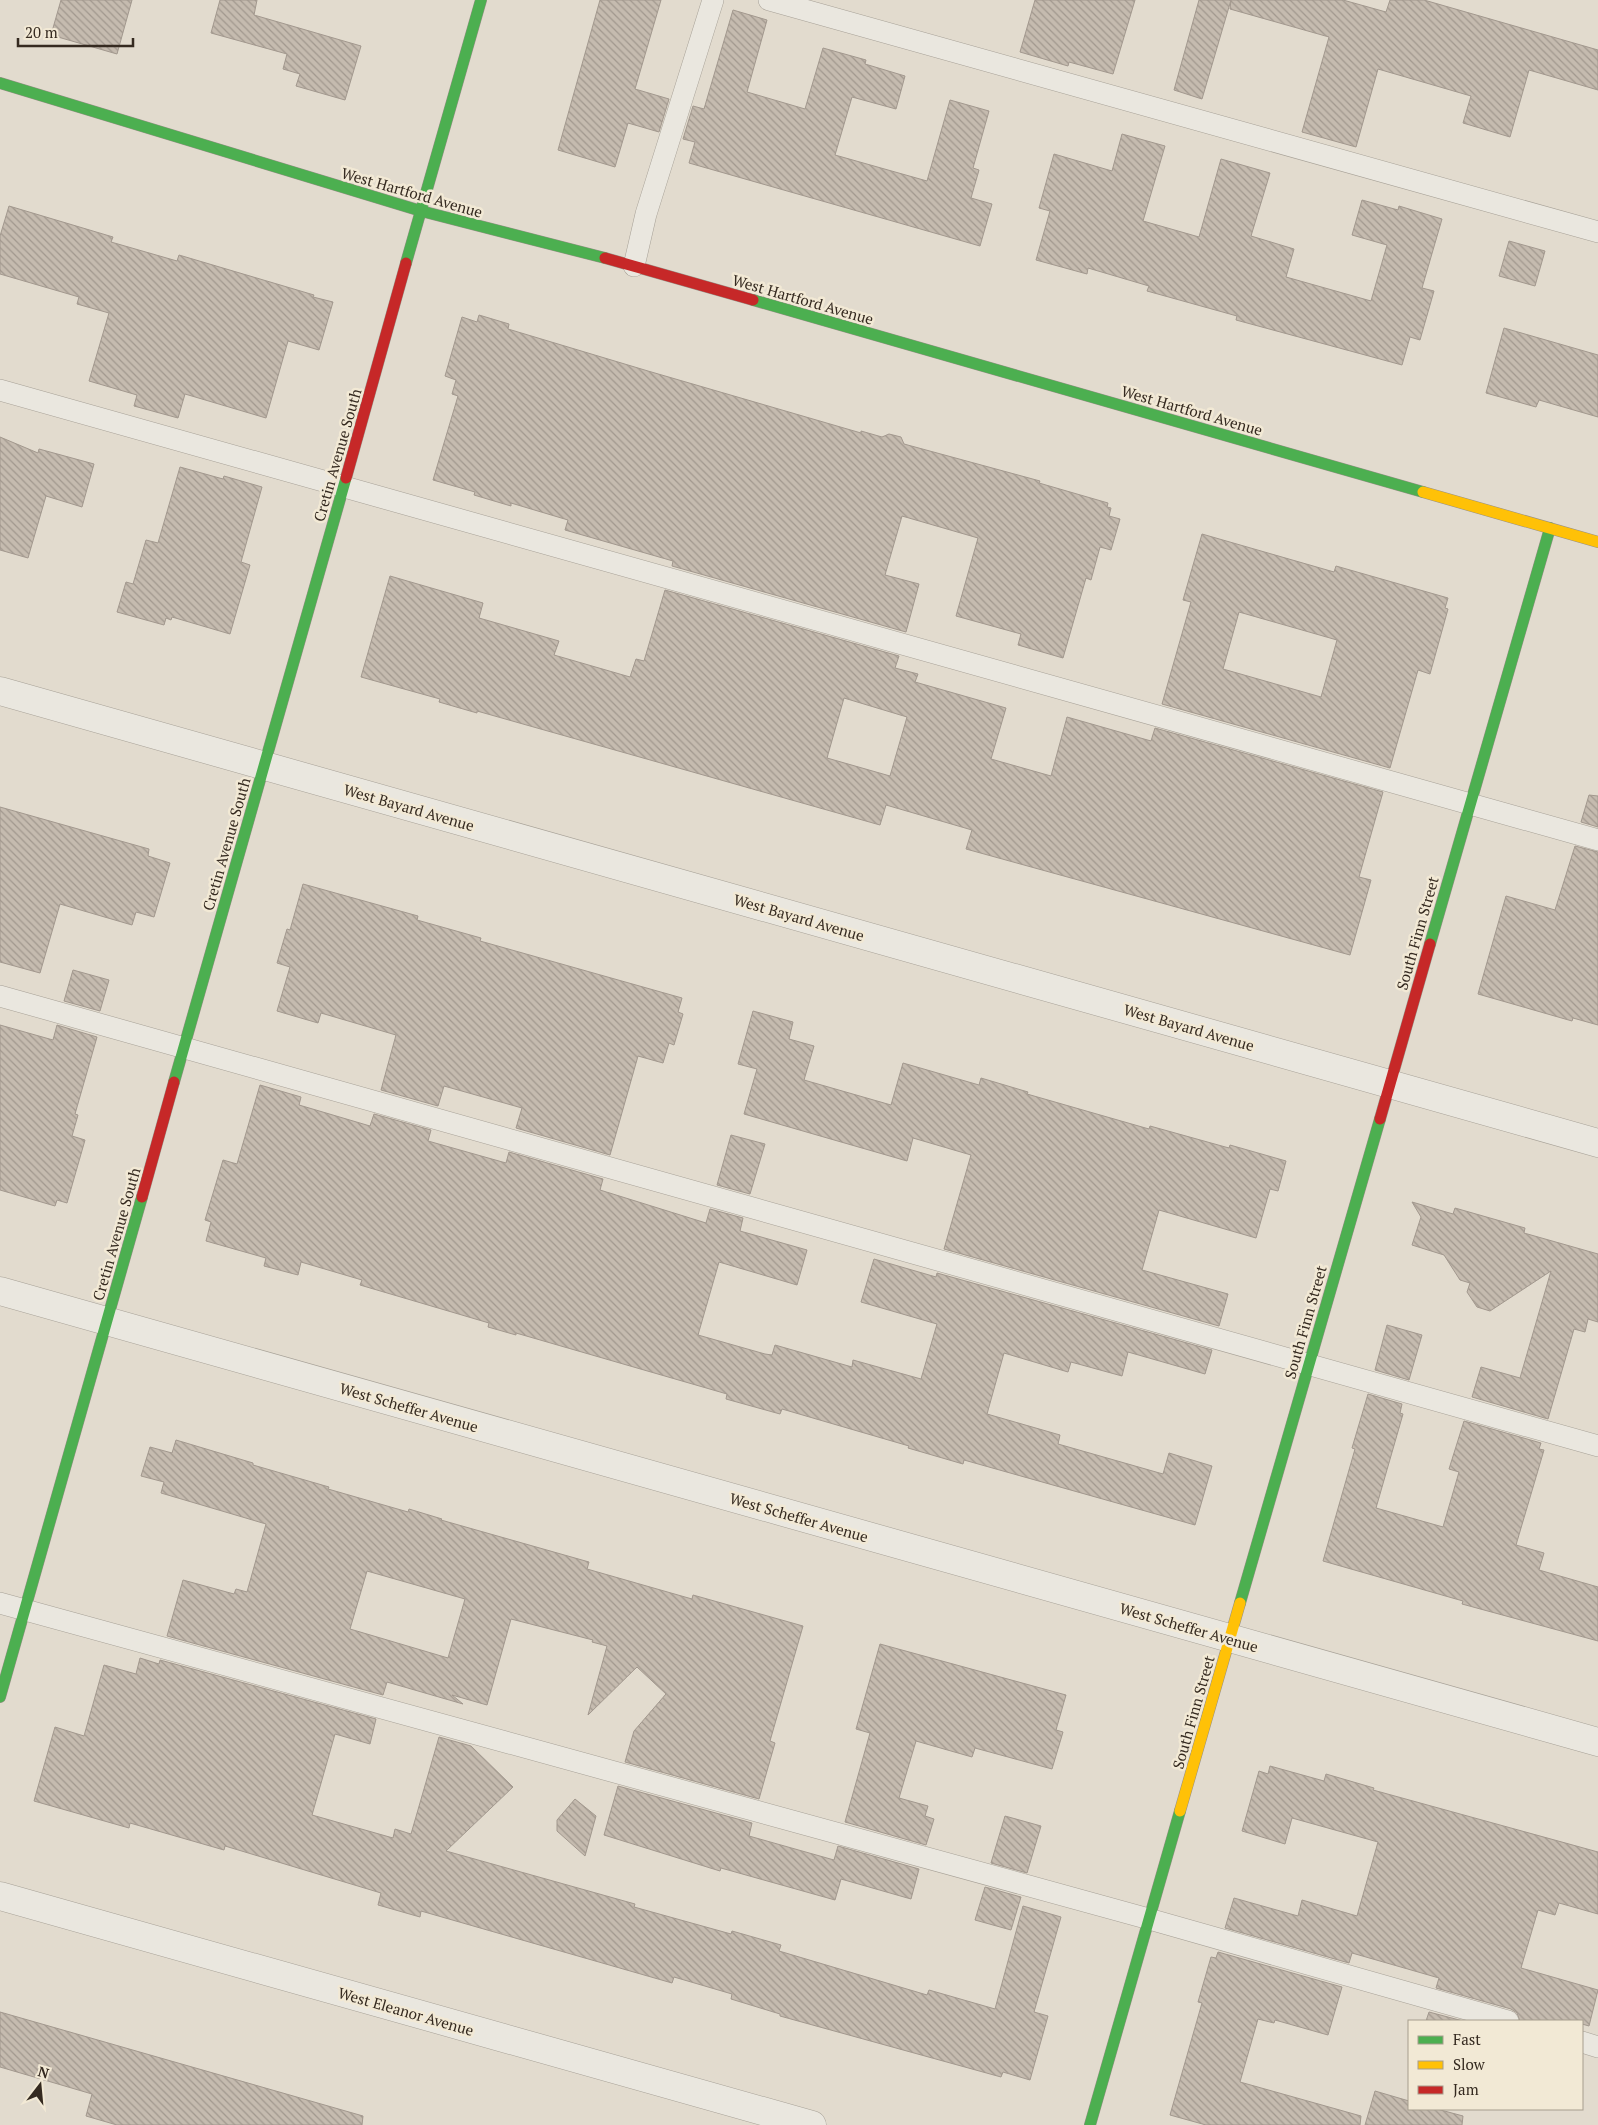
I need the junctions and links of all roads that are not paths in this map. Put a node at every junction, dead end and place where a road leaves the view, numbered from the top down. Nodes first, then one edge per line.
1 (481, 0) edge
2 (713, 0) edge
3 (769, 0) edge
4 (0, 83) edge
5 (421, 211) junction
6 (1598, 232) edge
7 (634, 266) junction
8 (0, 390) edge
9 (343, 486) junction
10 (1550, 528) junction
11 (1598, 542) edge
12 (0, 691) edge
13 (264, 766) junction
14 (1470, 804) junction
15 (1598, 840) edge
16 (0, 996) edge
17 (184, 1047) junction
18 (1389, 1084) junction
19 (1598, 1142) edge
20 (0, 1291) edge
21 (106, 1321) junction
22 (1308, 1366) junction
23 (1598, 1446) edge
24 (0, 1603) edge
25 (25, 1609) junction
26 (1230, 1639) junction
27 (0, 1697) edge
28 (1598, 1742) edge
29 (0, 1896) edge
30 (1149, 1919) junction
31 (1504, 2020) edge
32 (1583, 2042) edge
33 (1598, 2047) edge
34 (812, 2125) edge
35 (1090, 2125) edge

1 - 5 street, Cretin Avenue South
2 - 7 lane
3 - 6 lane
4 - 5 street, West Hartford Avenue
5 - 7 street, West Hartford Avenue
5 - 9 street, Cretin Avenue South
7 - 10 street, West Hartford Avenue
8 - 9 lane
9 - 13 street, Cretin Avenue South
9 - 14 lane
10 - 11 street, West Hartford Avenue
10 - 14 street, South Finn Street
12 - 13 street, West Bayard Avenue
13 - 17 street, Cretin Avenue South
13 - 18 street, West Bayard Avenue
14 - 15 lane
14 - 18 street, South Finn Street
16 - 17 lane
17 - 21 street, Cretin Avenue South
17 - 22 lane
18 - 19 street, West Bayard Avenue
18 - 22 street, South Finn Street
20 - 21 street, West Scheffer Avenue
21 - 25 street, Cretin Avenue South
21 - 26 street, West Scheffer Avenue
22 - 23 lane
22 - 26 street, South Finn Street
24 - 25 lane
25 - 27 street, Cretin Avenue South
25 - 30 lane
26 - 28 street, West Scheffer Avenue
26 - 30 street, South Finn Street
29 - 34 street, West Eleanor Avenue
30 - 31 lane
30 - 35 street, South Finn Street
32 - 33 lane

